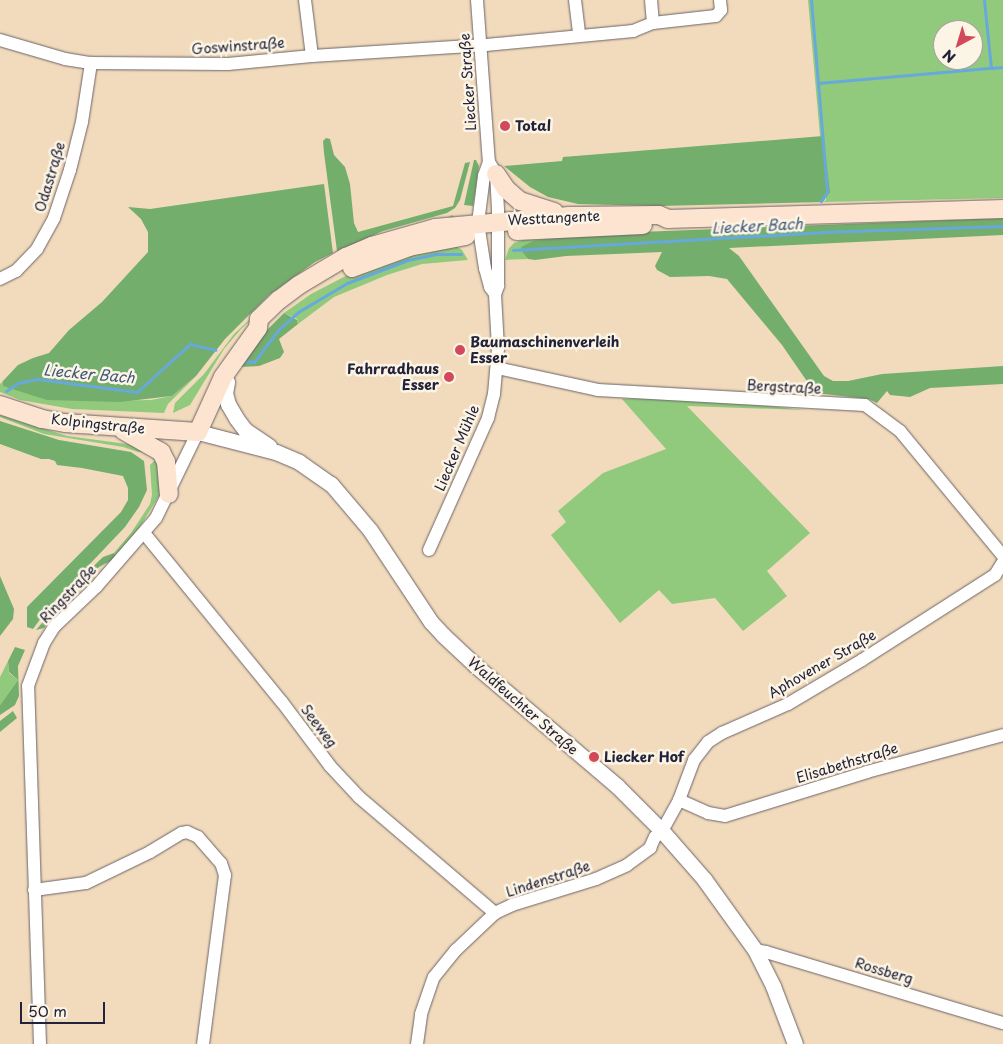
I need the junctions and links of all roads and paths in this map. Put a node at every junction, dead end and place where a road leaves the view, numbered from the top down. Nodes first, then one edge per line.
1 (305, 0) edge
2 (477, 0) edge
3 (575, 0) edge
4 (651, 0) edge
5 (721, 5) edge
6 (653, 23) junction
7 (578, 35) junction
8 (0, 40) edge
9 (480, 46) junction
10 (312, 56) junction
11 (91, 63) junction
12 (492, 168) junction
13 (1003, 210) edge
14 (569, 216) junction
15 (668, 220) junction
16 (498, 227) junction
17 (478, 229) junction
18 (0, 279) edge
19 (495, 294) junction
20 (497, 368) junction
21 (223, 377) junction
22 (0, 405) edge
23 (111, 427) junction
24 (198, 432) junction
25 (276, 452) junction
26 (170, 494) junction
27 (144, 533) junction
28 (429, 550) dead end
29 (1003, 556) edge
30 (1003, 562) edge
31 (1003, 735) edge
32 (679, 800) junction
33 (662, 831) junction
34 (34, 890) junction
35 (495, 913) junction
36 (755, 950) junction
37 (1003, 1023) edge
38 (40, 1044) edge
39 (202, 1044) edge
40 (417, 1044) edge
41 (795, 1044) edge

1 - 10 street
2 - 9 street, Liecker Straße
3 - 7 street
4 - 6 street
5 - 6 street, Goswinstraße
6 - 7 street, Goswinstraße
7 - 9 street, Goswinstraße
8 - 11 street, Goswinstraße
9 - 10 street, Goswinstraße
9 - 12 street, Liecker Straße
10 - 11 street, Goswinstraße
11 - 18 street, Odastraße
12 - 14 main road
12 - 16 street, Liecker Straße
12 - 17 street, Liecker Straße
13 - 15 main road, Westtangente
14 - 15 main road, Westtangente
14 - 16 main road, Westtangente
15 - 16 main road
16 - 17 main road
16 - 19 street, Liecker Mühle
17 - 19 street, Liecker Mühle
17 - 21 main road
19 - 20 street, Liecker Mühle
20 - 28 street, Liecker Mühle
20 - 29 street, Bergstraße
21 - 24 main road
21 - 25 street
22 - 23 main road, Kolpingstraße
23 - 24 main road, Kolpingstraße
23 - 26 main road
24 - 25 street, Waldfeuchter Straße
24 - 26 street, Ringstraße
25 - 33 street, Waldfeuchter Straße
26 - 27 street, Ringstraße
27 - 34 street, Ringstraße
27 - 35 street, Seeweg
30 - 32 street, Aphovener Straße
31 - 32 street, Elisabethstraße
32 - 33 street, Aphovener Straße
33 - 35 street, Lindenstraße
33 - 36 street, Waldfeuchter Straße
34 - 38 street, Ringstraße
34 - 39 street
35 - 40 street, Lindenstraße
36 - 37 street, Rossberg
36 - 41 street, Waldfeuchter Straße

